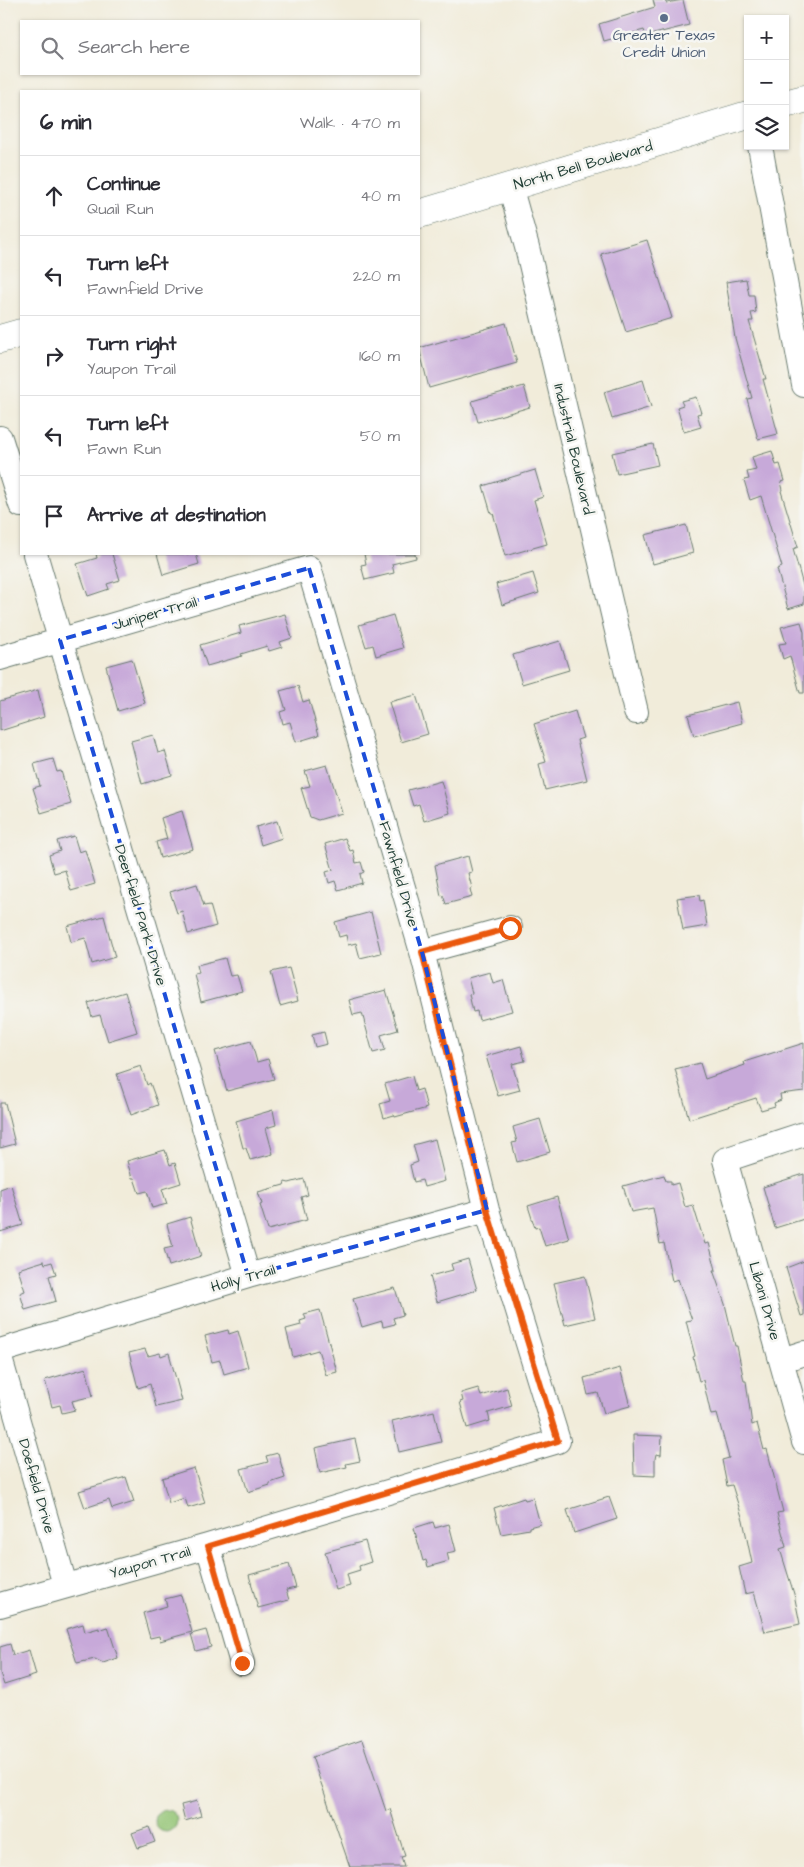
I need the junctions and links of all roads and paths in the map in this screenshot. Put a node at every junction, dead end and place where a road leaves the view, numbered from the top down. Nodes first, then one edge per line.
1 (804, 99) edge
2 (789, 103) edge
3 (744, 116) edge
4 (761, 150) edge
5 (510, 186) junction
6 (420, 214) edge
7 (20, 332) edge
8 (0, 339) edge
9 (804, 385) edge
10 (0, 438) edge
11 (20, 502) edge
12 (35, 555) edge
13 (309, 568) joint
14 (60, 640) junction
15 (0, 658) edge
16 (636, 712) dead end
17 (510, 928) dead end
18 (422, 952) junction
19 (804, 1134) edge
20 (487, 1210) junction
21 (248, 1276) junction
22 (0, 1351) edge
23 (793, 1357) edge
24 (0, 1358) edge
25 (558, 1441) joint
26 (804, 1442) edge
27 (208, 1546) junction
28 (65, 1585) junction
29 (0, 1605) edge
30 (242, 1663) dead end

1 - 2 main road
3 - 5 main road, North Bell Boulevard
4 - 9 street
5 - 6 main road, North Bell Boulevard
5 - 16 street, Industrial Boulevard
7 - 8 main road
10 - 11 street
12 - 14 street, Deerfield Park Drive
13 - 14 street, Juniper Trail
13 - 18 street, Fawnfield Drive
14 - 15 street, Juniper Trail
14 - 21 street, Deerfield Park Drive
17 - 18 street
18 - 20 street, Fawnfield Drive
19 - 23 street, Libani Drive
20 - 21 street, Holly Trail
20 - 25 street, Fawnfield Drive
21 - 22 street, Holly Trail
23 - 26 street, Libani Drive
24 - 28 street, Doefield Drive
25 - 27 street, Yaupon Trail
27 - 28 street, Yaupon Trail
27 - 30 street
28 - 29 street, Yaupon Trail

